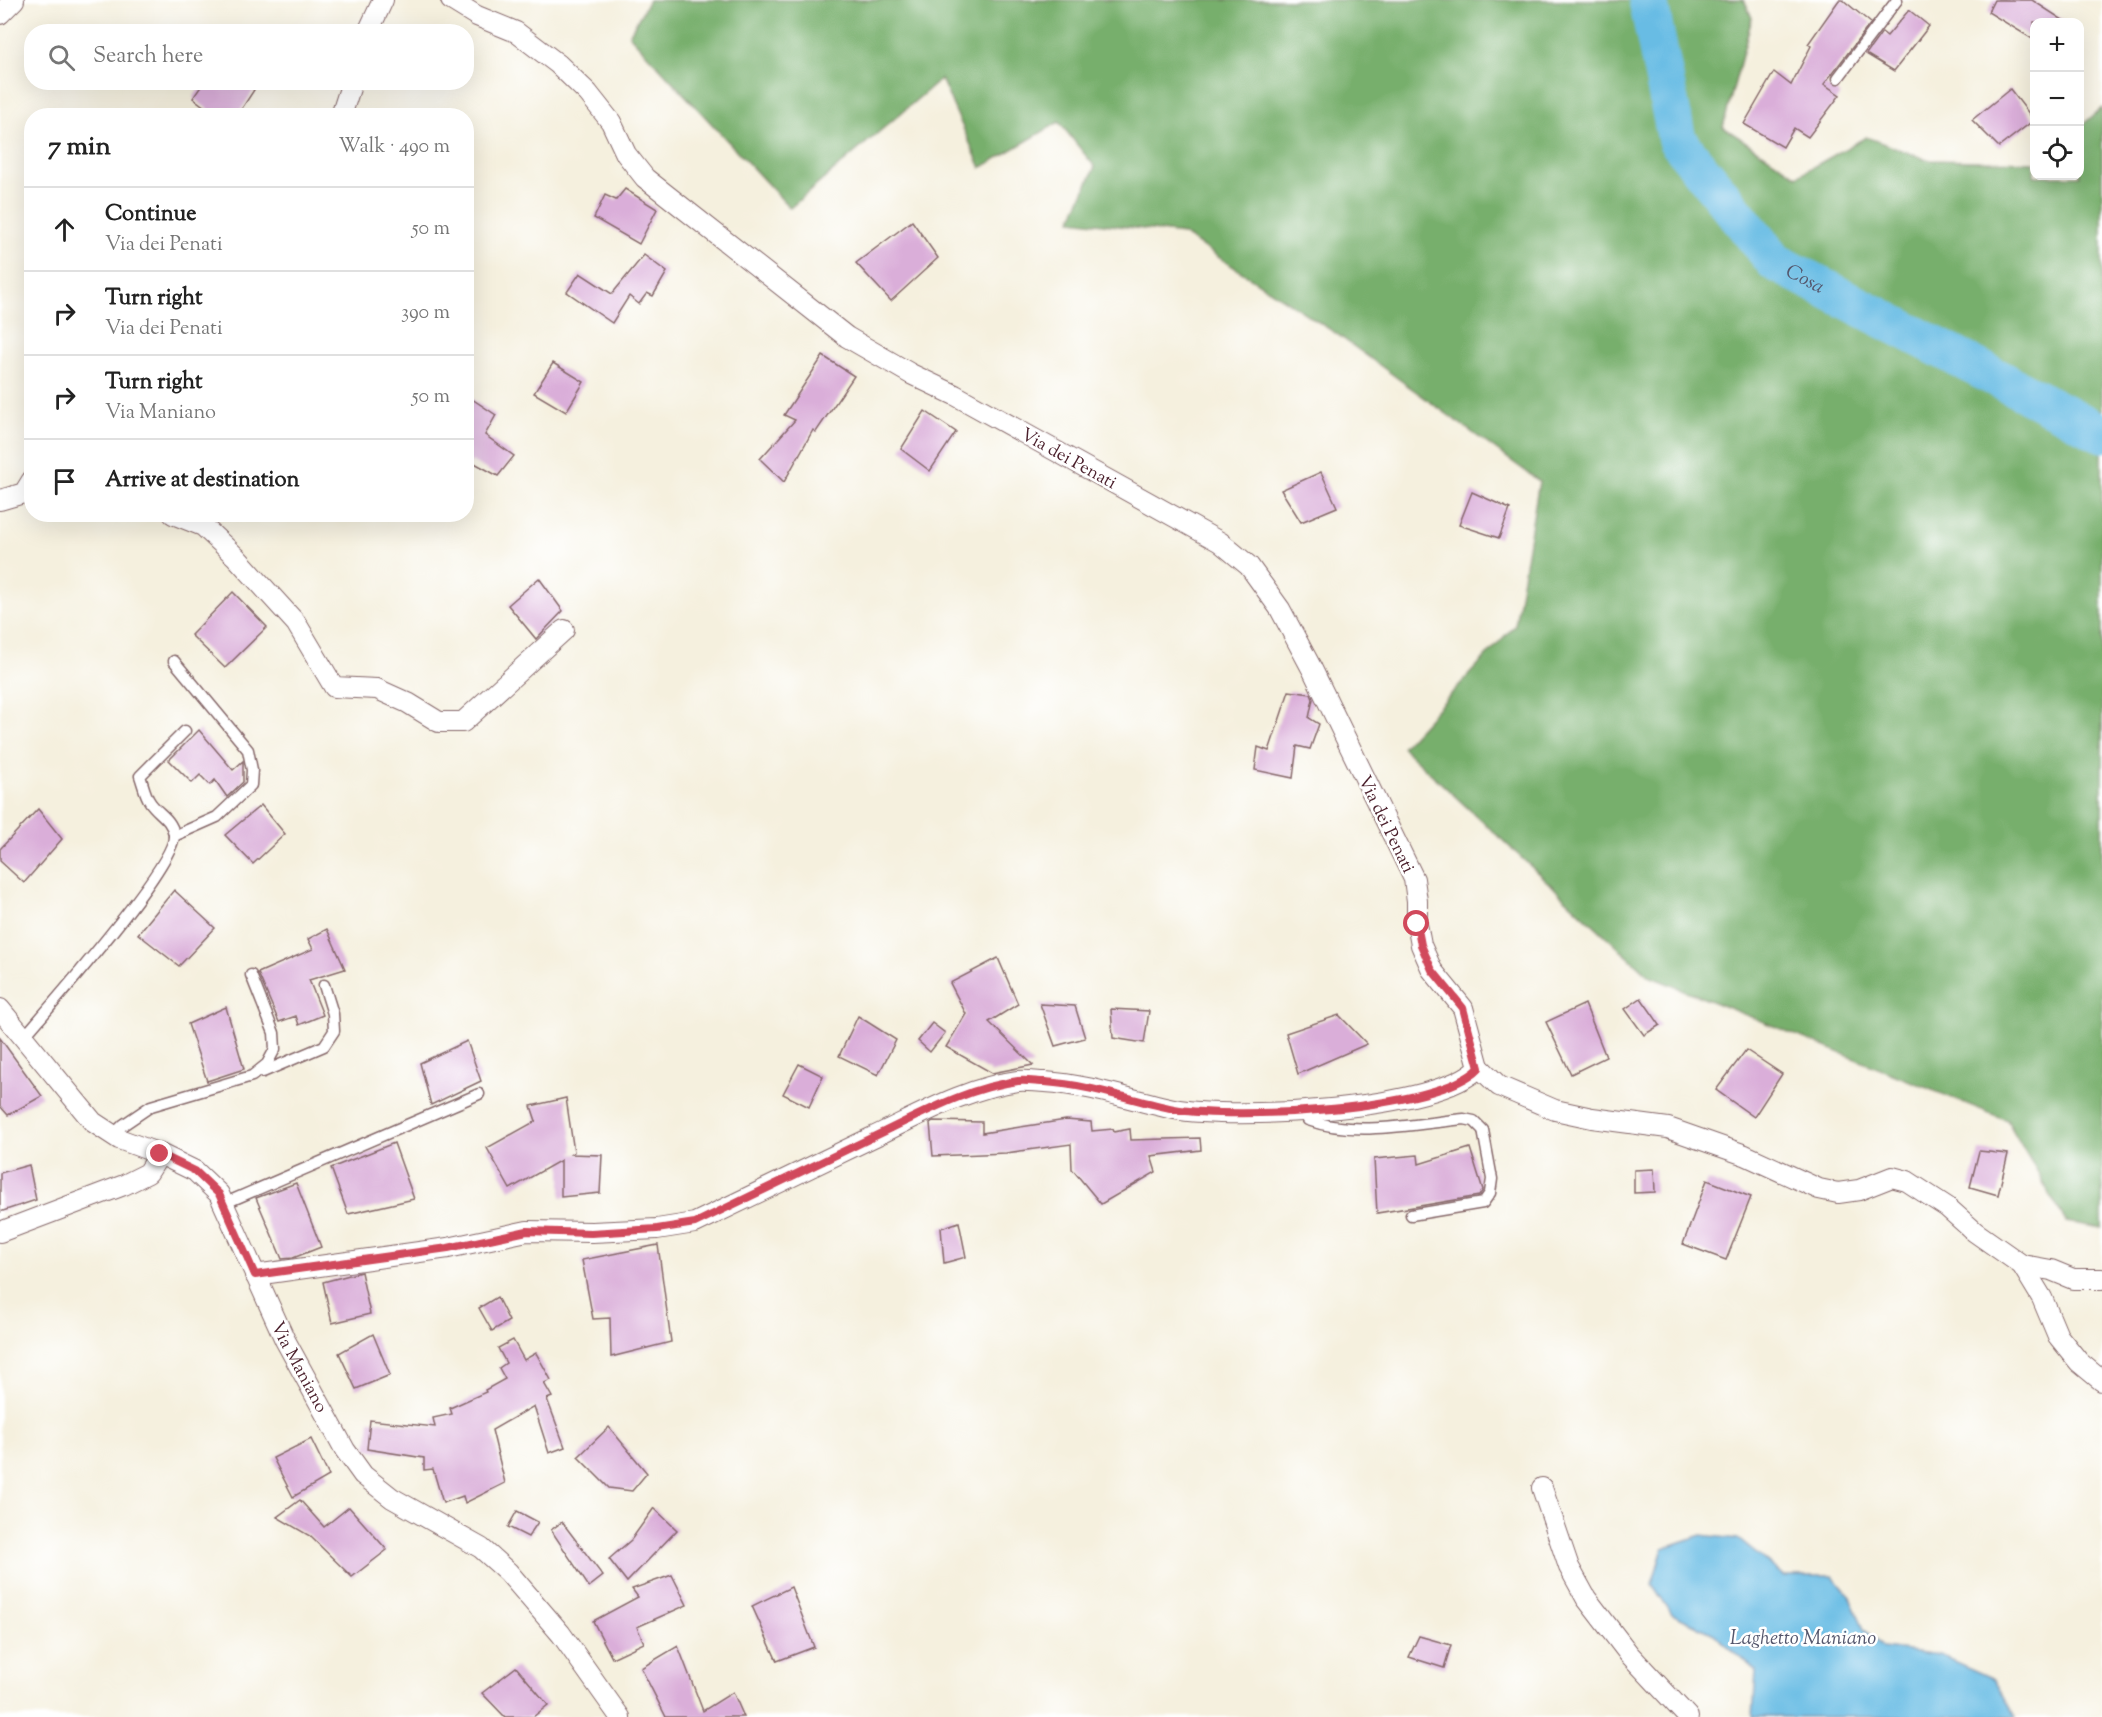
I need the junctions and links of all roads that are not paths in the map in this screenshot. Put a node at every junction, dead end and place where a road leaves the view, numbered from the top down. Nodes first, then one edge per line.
1 (14, 0) edge
2 (383, 0) edge
3 (451, 0) edge
4 (1898, 0) edge
5 (0, 14) edge
6 (372, 24) edge
7 (1838, 78) dead end
8 (349, 90) edge
9 (343, 108) edge
10 (24, 490) edge
11 (0, 500) edge
12 (192, 522) edge
13 (564, 630) dead end
14 (174, 661) dead end
15 (185, 731) dead end
16 (174, 836) junction
17 (251, 975) dead end
18 (324, 985) dead end
19 (3, 1020) edge
20 (24, 1038) junction
21 (1479, 1068) junction
22 (252, 1076) junction
23 (478, 1095) dead end
24 (1303, 1111) junction
25 (113, 1135) junction
26 (160, 1154) junction
27 (223, 1204) junction
28 (1411, 1215) dead end
29 (0, 1232) edge
30 (2022, 1265) junction
31 (255, 1275) junction
32 (2102, 1279) edge
33 (2102, 1381) edge
34 (1542, 1488) dead end
35 (620, 1717) edge
36 (1688, 1717) edge

1 - 5 street
2 - 6 street
3 - 21 street, Via dei Penati
4 - 7 lane
8 - 9 street
10 - 11 street
12 - 13 street
14 - 16 lane
15 - 16 lane
16 - 20 lane
17 - 22 lane
18 - 22 lane
19 - 20 street, Via Maniano
20 - 25 street, Via Maniano
21 - 24 street
21 - 30 street
22 - 25 lane
23 - 27 lane
24 - 28 lane
24 - 31 street
25 - 26 street, Via Maniano
26 - 27 street, Via Maniano
26 - 29 street
27 - 31 street, Via Maniano
30 - 32 street
30 - 33 street
31 - 35 street, Via Maniano
34 - 36 street

